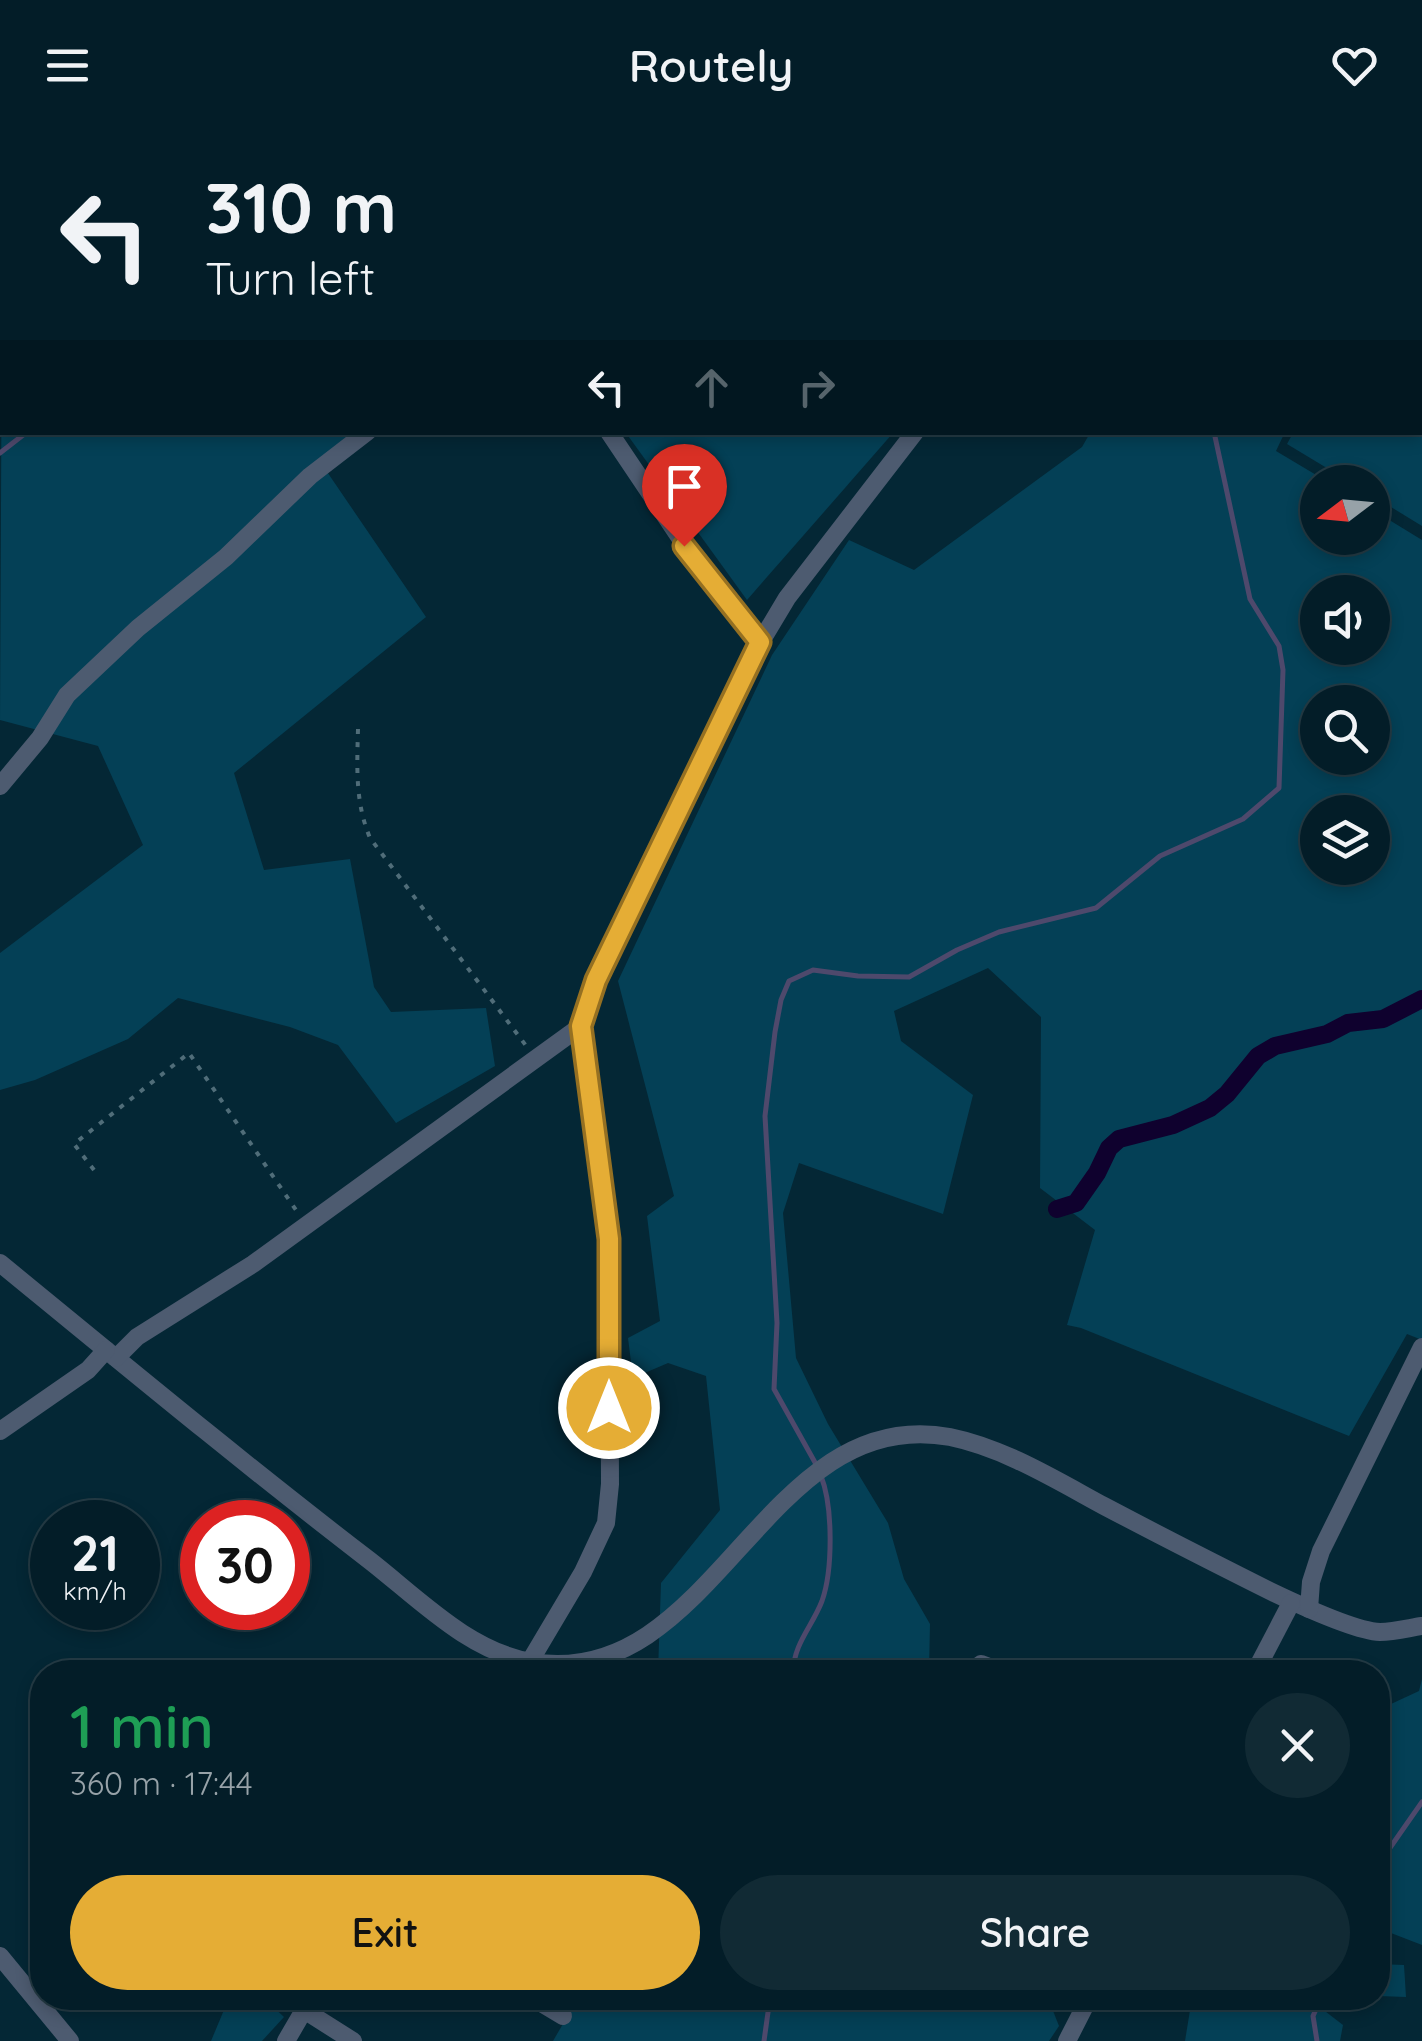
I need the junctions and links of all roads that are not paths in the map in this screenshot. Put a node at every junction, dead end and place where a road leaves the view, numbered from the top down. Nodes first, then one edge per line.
1 (363, 435) edge
2 (611, 435) edge
3 (913, 435) edge
4 (760, 642) junction
5 (0, 786) edge
6 (581, 1026) junction
7 (0, 1264) edge
8 (1422, 1347) edge
9 (111, 1354) junction
10 (0, 1431) edge
11 (1300, 1606) junction
12 (1422, 1626) edge
13 (513, 1660) edge
14 (531, 1660) edge
15 (592, 1660) edge
16 (1263, 1660) edge
17 (0, 1956) edge
18 (30, 1992) edge
19 (44, 2010) edge
20 (304, 2010) edge
21 (314, 2010) edge
22 (553, 2010) edge
23 (1084, 2010) edge
24 (563, 2016) dead end
25 (70, 2041) edge
26 (286, 2041) edge
27 (353, 2041) edge
28 (1067, 2041) edge

1 - 5 street
2 - 4 street
3 - 4 street
4 - 6 street
6 - 9 street
6 - 14 street
7 - 9 street
8 - 11 street
9 - 10 street
9 - 13 street
11 - 12 street
11 - 15 street
11 - 16 street
17 - 18 street
19 - 25 street
20 - 26 street
21 - 27 street
22 - 24 street
23 - 28 street

